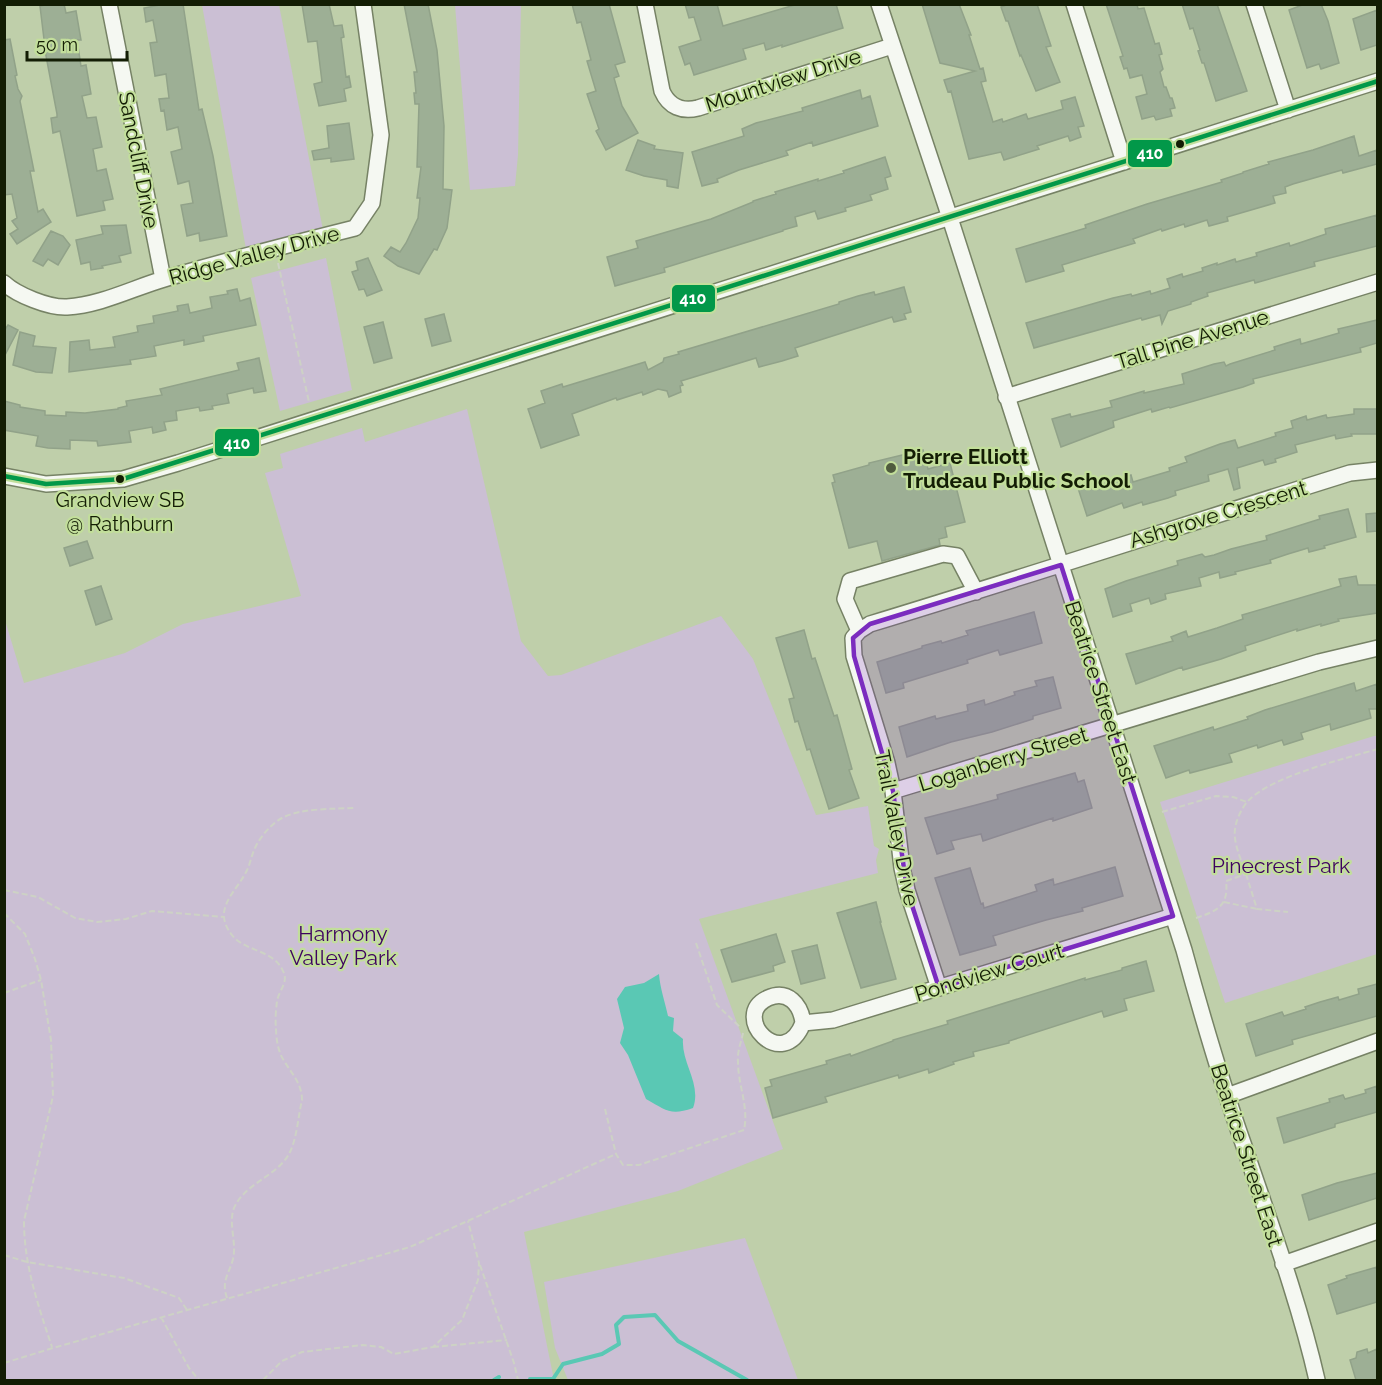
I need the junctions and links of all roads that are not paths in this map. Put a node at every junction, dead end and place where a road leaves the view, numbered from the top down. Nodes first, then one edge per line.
1 (109, 4) edge
2 (363, 4) edge
3 (645, 4) edge
4 (879, 4) edge
5 (1074, 4) edge
6 (1254, 4) edge
7 (892, 46) junction
8 (1377, 81) edge
9 (1288, 110) junction
10 (1124, 162) junction
11 (950, 218) junction
12 (163, 279) junction
13 (1377, 282) edge
14 (4, 283) edge
15 (1006, 397) junction
16 (1377, 470) edge
17 (4, 477) edge
18 (1061, 565) junction
19 (976, 592) junction
20 (859, 630) junction
21 (1377, 648) edge
22 (1113, 726) junction
23 (893, 791) junction
24 (1173, 916) junction
25 (939, 988) junction
26 (803, 1023) dead end
27 (1377, 1041) edge
28 (1227, 1096) junction
29 (1377, 1231) edge
30 (1283, 1264) junction
31 (1317, 1380) edge

1 - 12 street, Sandcliff Drive
2 - 12 street, Ridge Valley Drive
3 - 7 street, Mountview Drive
4 - 7 street, Beatrice Street East
5 - 10 street
6 - 9 street
7 - 11 street, Beatrice Street East
8 - 9 street
9 - 10 street
10 - 11 street
11 - 15 street, Beatrice Street East
11 - 17 street
12 - 14 street, Ridge Valley Drive
13 - 15 street, Tall Pine Avenue
15 - 18 street, Beatrice Street East
16 - 18 street, Ashgrove Crescent
18 - 19 street
18 - 22 street, Beatrice Street East
19 - 20 street
19 - 20 street
20 - 23 street, Trail Valley Drive
21 - 22 street
22 - 23 street, Loganberry Street
22 - 24 street, Beatrice Street East
23 - 25 street, Trail Valley Drive
24 - 25 street, Pondview Court
24 - 28 street, Beatrice Street East
25 - 26 street, Pondview Court
27 - 28 street
28 - 30 street, Beatrice Street East
29 - 30 street
30 - 31 street, Beatrice Street East

